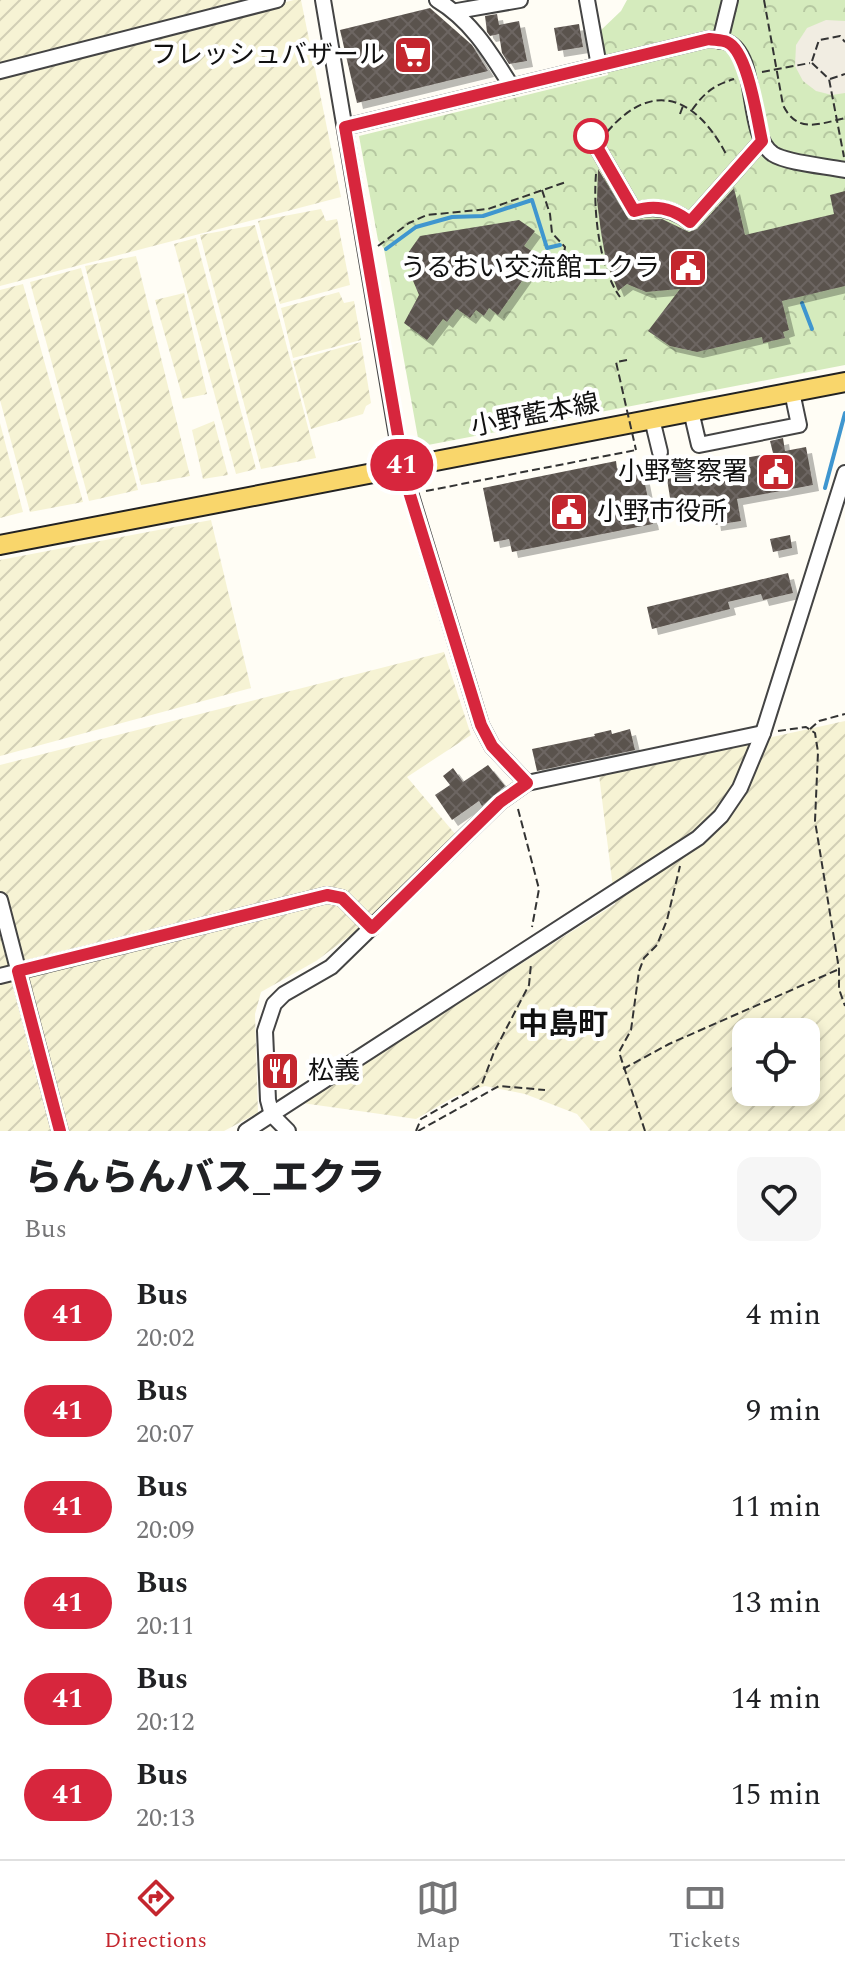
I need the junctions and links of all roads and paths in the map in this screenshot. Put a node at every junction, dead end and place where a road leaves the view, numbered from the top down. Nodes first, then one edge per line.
1 (277, 0) edge
2 (323, 0) edge
3 (437, 0) edge
4 (520, 0) edge
5 (587, 0) edge
6 (730, 0) edge
7 (764, 0) edge
8 (457, 11) junction
9 (720, 41) junction
10 (845, 42) edge
11 (812, 63) junction
12 (599, 66) junction
13 (776, 69) junction
14 (0, 71) edge
15 (755, 73) dead end
16 (844, 76) edge
17 (738, 77) dead end
18 (829, 79) junction
19 (845, 83) edge
20 (512, 87) junction
21 (684, 105) junction
22 (692, 111) junction
23 (680, 114) dead end
24 (845, 118) edge
25 (837, 120) junction
26 (345, 127) junction
27 (593, 140) joint
28 (762, 141) junction
29 (845, 160) edge
30 (598, 169) dead end
31 (845, 170) edge
32 (735, 171) junction
33 (566, 182) dead end
34 (542, 190) junction
35 (377, 247) dead end
36 (555, 275) dead end
37 (620, 297) dead end
38 (627, 360) dead end
39 (845, 382) edge
40 (792, 392) junction
41 (691, 411) junction
42 (652, 419) junction
43 (660, 452) dead end
44 (402, 466) junction
45 (845, 473) edge
46 (420, 492) dead end
47 (0, 545) edge
48 (845, 714) edge
49 (810, 730) junction
50 (763, 733) junction
51 (527, 783) junction
52 (514, 792) junction
53 (679, 851) junction
54 (0, 900) edge
55 (372, 928) junction
56 (533, 946) junction
57 (839, 969) junction
58 (18, 971) junction
59 (0, 976) edge
60 (845, 1006) edge
61 (623, 1069) junction
62 (478, 1088) junction
63 (545, 1090) dead end
64 (484, 1095) junction
65 (272, 1115) junction
66 (60, 1131) edge
67 (246, 1131) edge
68 (288, 1131) edge
69 (417, 1131) edge
70 (645, 1131) edge

1 - 14 street
2 - 26 street
3 - 8 street
4 - 8 street
5 - 12 street
6 - 9 street
7 - 13 path
8 - 20 street
9 - 12 street
9 - 28 street
10 - 11 path
11 - 13 path
11 - 18 path
12 - 20 street
13 - 15 path
13 - 25 path
16 - 18 path
16 - 19 path
17 - 22 path
18 - 25 path
20 - 26 street
21 - 22 path
21 - 23 path
21 - 27 path
22 - 32 path
24 - 25 path
25 - 29 path
26 - 44 street
27 - 32 street
28 - 31 street
28 - 32 street
30 - 37 path
33 - 34 path
34 - 35 path
34 - 36 path
38 - 46 path, bridge
39 - 40 main road, 小野藍本線
40 - 41 main road, 小野藍本線
40 - 41 street
41 - 42 main road, 小野藍本線
42 - 43 street
42 - 44 main road, 小野藍本線
44 - 47 main road, 小野藍本線
44 - 51 street
45 - 50 street
48 - 49 path
49 - 50 path
49 - 57 path
50 - 51 street
50 - 53 street
51 - 52 street
52 - 55 street
52 - 56 path
53 - 56 street
53 - 61 path
54 - 58 street
55 - 58 street
55 - 65 street
56 - 62 path
56 - 65 street
57 - 60 path
57 - 61 path
58 - 59 street
58 - 66 street
61 - 70 path
62 - 64 path
62 - 69 path
63 - 64 path
64 - 69 path
65 - 67 street
65 - 68 street

